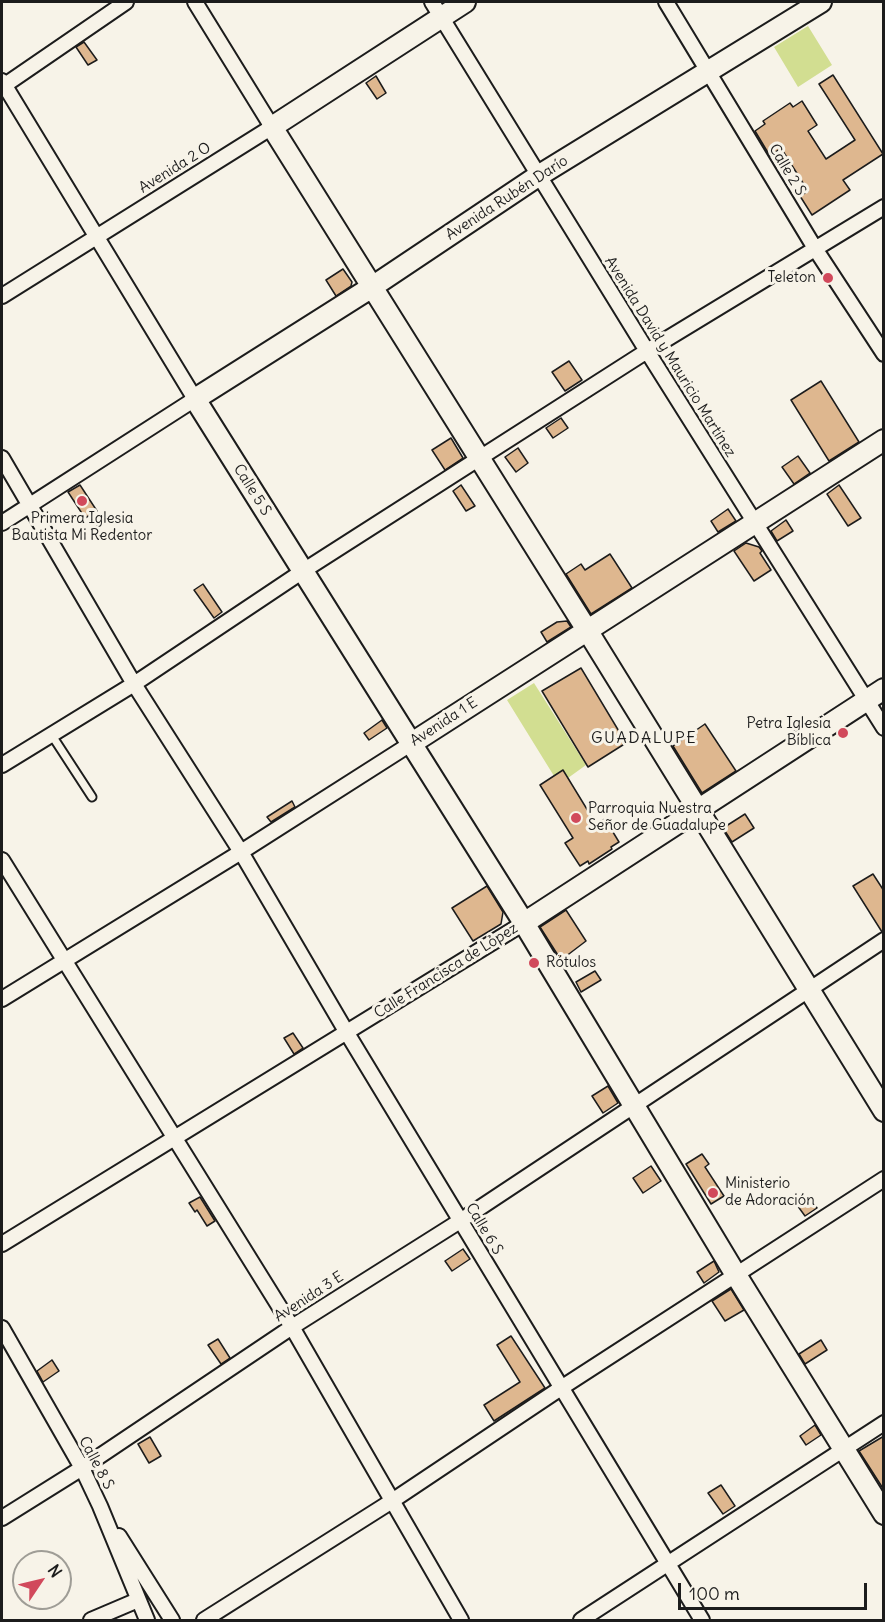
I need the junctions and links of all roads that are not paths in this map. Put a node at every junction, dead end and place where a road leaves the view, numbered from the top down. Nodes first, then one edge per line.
1 (126, 2) edge
2 (195, 2) edge
3 (465, 2) edge
4 (666, 2) edge
5 (821, 2) edge
6 (436, 9) edge
7 (708, 72) junction
8 (2, 84) edge
9 (272, 127) junction
10 (538, 176) junction
11 (884, 207) edge
12 (96, 236) junction
13 (816, 250) junction
14 (372, 287) junction
15 (2, 296) edge
16 (647, 351) junction
17 (884, 354) edge
18 (195, 399) junction
19 (884, 440) edge
20 (2, 458) edge
21 (479, 458) junction
22 (30, 505) junction
23 (755, 522) junction
24 (2, 523) edge
25 (303, 571) junction
26 (588, 630) junction
27 (134, 684) junction
28 (884, 688) edge
29 (866, 699) junction
30 (884, 728) edge
31 (51, 734) junction
32 (412, 743) junction
33 (2, 765) edge
34 (92, 797) dead end
35 (699, 810) junction
36 (241, 852) junction
37 (2, 860) edge
38 (524, 923) junction
39 (884, 940) edge
40 (64, 961) junction
41 (809, 990) junction
42 (2, 999) edge
43 (347, 1033) junction
44 (634, 1105) junction
45 (884, 1111) edge
46 (174, 1138) junction
47 (884, 1179) edge
48 (460, 1221) junction
49 (2, 1244) edge
50 (736, 1275) junction
51 (292, 1327) junction
52 (2, 1328) edge
53 (561, 1388) junction
54 (884, 1423) edge
55 (843, 1449) junction
56 (82, 1468) junction
57 (392, 1502) junction
58 (100, 1506) junction
59 (884, 1514) edge
60 (2, 1518) edge
61 (668, 1564) junction
62 (138, 1600) junction
63 (91, 1620) edge
64 (147, 1620) edge
65 (172, 1620) edge
66 (204, 1620) edge
67 (461, 1620) edge
68 (580, 1620) edge
69 (702, 1620) edge

1 - 8 street
2 - 9 street
3 - 6 street
4 - 7 street, Calle 2 S
5 - 7 street, Avenida Rubén Darío
6 - 9 street
6 - 10 street, Avenida David y Mauricio Martínez
7 - 10 street, Avenida Rubén Darío
7 - 13 street, Calle 2 S
8 - 12 street, Calle 5 S
9 - 12 street, Avenida 2 O
9 - 14 street
10 - 14 street, Avenida Rubén Darío
10 - 16 street, Avenida David y Mauricio Martínez
11 - 13 street
12 - 15 street, Avenida 2 O
12 - 18 street, Calle 5 S
13 - 16 street
13 - 17 street, Calle 2 S
14 - 18 street, Avenida Rubén Darío
14 - 21 street
16 - 21 street
16 - 23 street, Avenida David y Mauricio Martínez
18 - 22 street
18 - 25 street, Calle 5 S
19 - 23 street, Avenida 1 E
20 - 22 street, Calle 6 S
21 - 25 street
21 - 26 street
22 - 24 street
22 - 27 street, Calle 6 S
23 - 26 street, Avenida 1 E
23 - 29 street, Avenida David y Mauricio Martínez
25 - 27 street
25 - 32 street, Calle 5 S
26 - 32 street, Avenida 1 E
26 - 35 street
27 - 31 street
27 - 36 street, Calle 6 S
28 - 29 street, Calle Francisca de López
29 - 30 street, Avenida David y Mauricio Martínez
29 - 35 street, Calle Francisca de López
31 - 33 street
31 - 34 lane
32 - 36 street, Avenida 1 E
32 - 38 street, Calle 5 S
35 - 38 street, Calle Francisca de López
35 - 41 street
36 - 40 street, Avenida 1 E
36 - 43 street, Calle 6 S
37 - 40 street
38 - 43 street, Calle Francisca de López
38 - 44 street, Calle 5 S
39 - 41 street, Avenida 3 E
40 - 42 street, Avenida 1 E
40 - 46 street
41 - 44 street, Avenida 3 E
41 - 45 street
43 - 46 street, Calle Francisca de López
43 - 48 street, Calle 6 S
44 - 48 street, Avenida 3 E
44 - 50 street, Calle 5 S
46 - 49 street, Calle Francisca de López
46 - 51 street
47 - 50 street
48 - 51 street, Avenida 3 E
48 - 53 street, Calle 6 S
50 - 53 street
50 - 55 street, Calle 5 S
51 - 56 street, Avenida 3 E
51 - 57 street
52 - 56 street, Calle 8 S
53 - 57 street
53 - 61 street, Calle 6 S
54 - 55 street
55 - 59 street, Calle 5 S
55 - 61 street
56 - 58 street, Calle 8 S
56 - 60 street, Avenida 3 E
57 - 66 street
57 - 67 street
58 - 62 street, Calle 8 S
58 - 65 street
61 - 68 street
61 - 69 street, Calle 6 S
62 - 63 street
62 - 64 street, Calle 8 S

